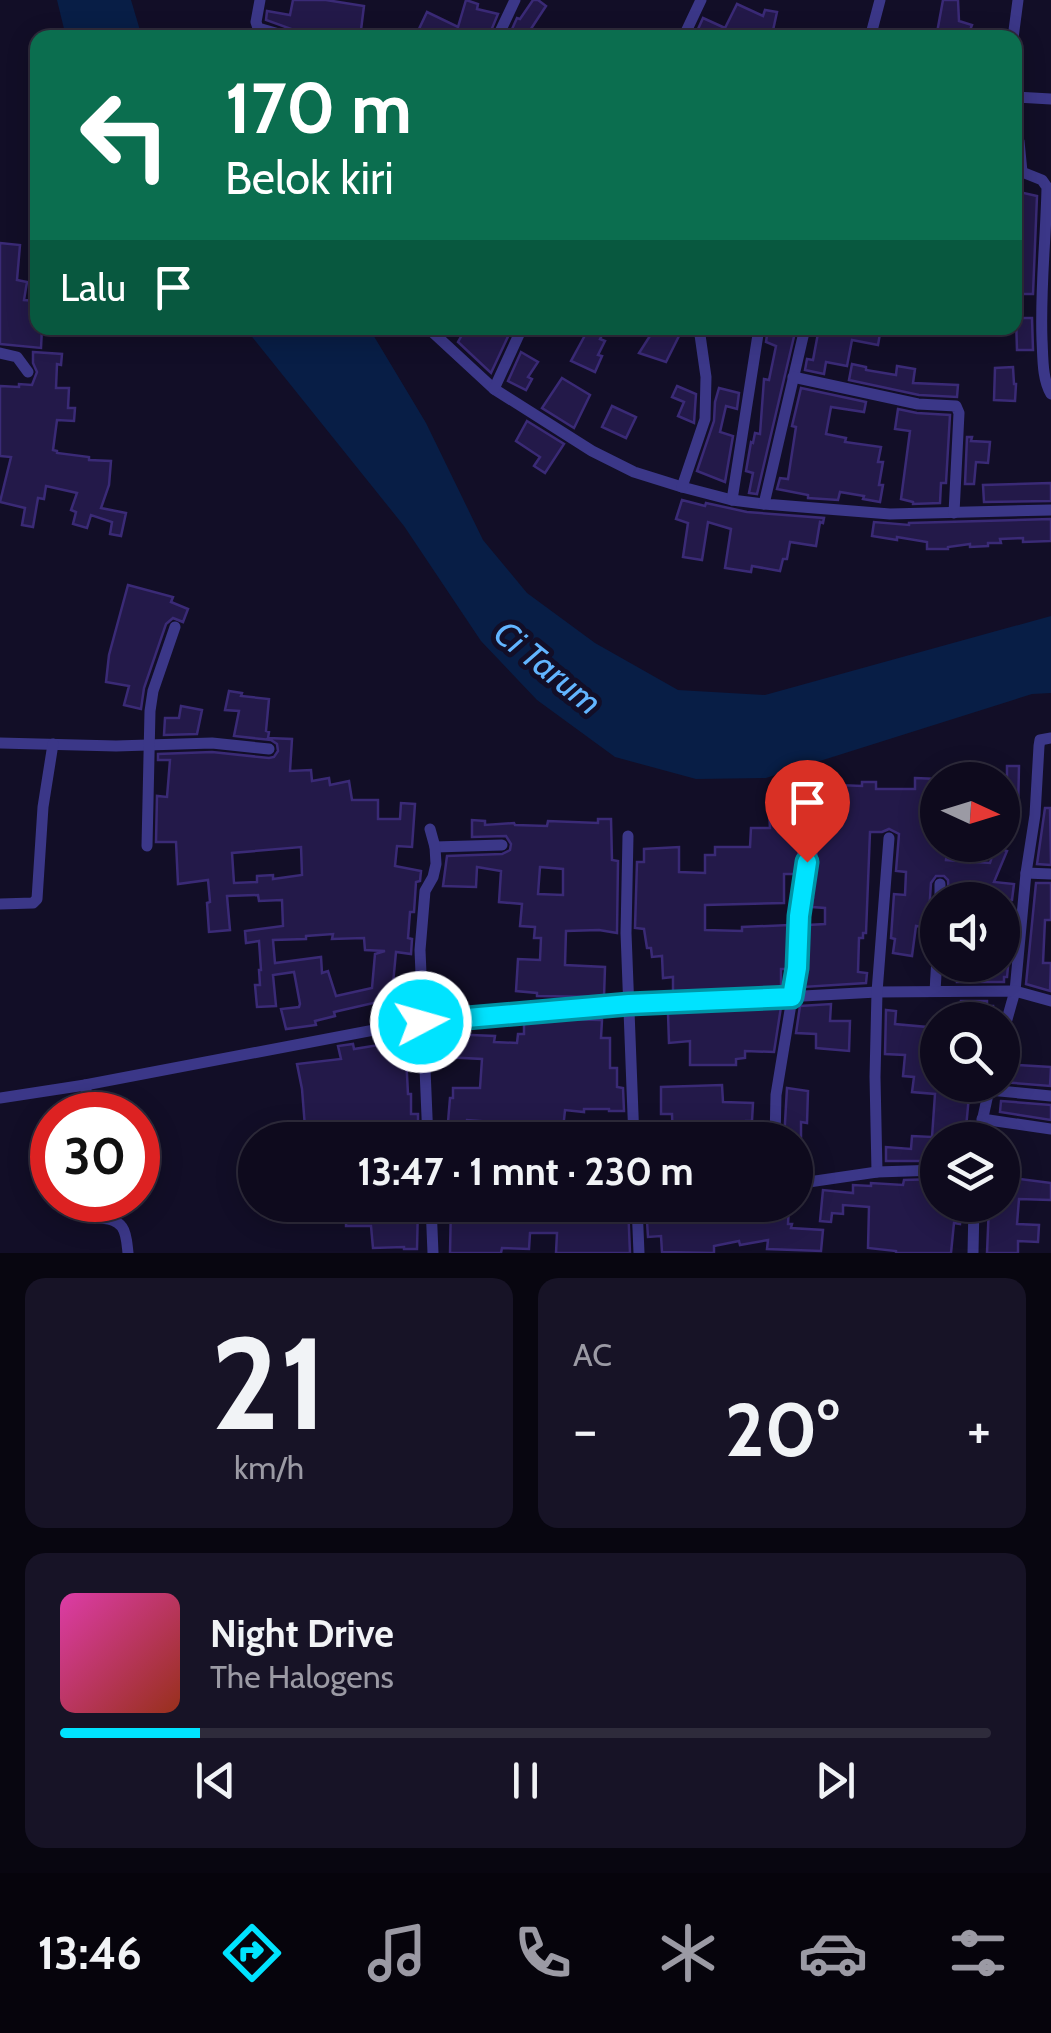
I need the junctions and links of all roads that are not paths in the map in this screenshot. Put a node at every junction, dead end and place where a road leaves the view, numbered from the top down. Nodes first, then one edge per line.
1 (260, 0) edge
2 (515, 0) edge
3 (700, 0) edge
4 (880, 0) edge
5 (1018, 0) edge
6 (265, 30) edge
7 (501, 30) edge
8 (687, 30) edge
9 (872, 30) edge
10 (1013, 30) edge
11 (1022, 97) edge
12 (1051, 99) edge
13 (1022, 172) edge
14 (1048, 233) edge
15 (436, 335) edge
16 (519, 335) edge
17 (700, 335) edge
18 (758, 335) edge
19 (803, 335) edge
20 (0, 353) edge
21 (28, 372) dead end
22 (793, 377) junction
23 (494, 389) junction
24 (1051, 394) edge
25 (682, 487) junction
26 (732, 500) junction
27 (764, 504) junction
28 (1051, 510) edge
29 (954, 512) junction
30 (175, 626) dead end
31 (1051, 738) edge
32 (0, 743) edge
33 (53, 744) junction
34 (150, 744) junction
35 (269, 749) dead end
36 (430, 829) dead end
37 (628, 836) dead end
38 (810, 838) dead end
39 (889, 838) dead end
40 (502, 845) dead end
41 (147, 846) dead end
42 (435, 847) junction
43 (1026, 873) junction
44 (1051, 874) edge
45 (0, 904) edge
46 (936, 982) edge
47 (935, 991) junction
48 (1015, 991) junction
49 (877, 992) junction
50 (792, 997) junction
51 (1051, 1001) edge
52 (1012, 1002) edge
53 (629, 1004) junction
54 (421, 1022) junction
55 (85, 1086) junction
56 (86, 1092) edge
57 (1020, 1092) edge
58 (1051, 1096) edge
59 (0, 1098) edge
60 (986, 1102) edge
61 (982, 1119) junction
62 (427, 1122) edge
63 (633, 1122) edge
64 (775, 1122) edge
65 (981, 1122) edge
66 (1051, 1129) edge
67 (920, 1171) edge
68 (877, 1172) junction
69 (813, 1181) edge
70 (116, 1222) edge
71 (432, 1222) edge
72 (638, 1222) edge
73 (974, 1222) edge
74 (128, 1253) edge
75 (433, 1253) edge
76 (639, 1253) edge
77 (973, 1253) edge

1 - 6 street
2 - 7 street
3 - 8 street
4 - 9 street
5 - 10 street
11 - 12 street
13 - 14 street
14 - 24 street
15 - 23 street
16 - 23 street
17 - 25 street
18 - 26 street
19 - 22 street
20 - 21 street
22 - 27 street
22 - 29 street
23 - 25 street
25 - 26 street
26 - 27 street
27 - 29 street
28 - 29 street
30 - 34 street
31 - 43 street
32 - 33 street
33 - 34 street
33 - 45 street
34 - 35 street
34 - 41 street
36 - 42 street
37 - 53 street
38 - 50 street
39 - 49 street
40 - 42 street
42 - 54 street
43 - 44 street
43 - 48 street
46 - 47 street
47 - 48 street
47 - 49 street
48 - 51 street
48 - 52 street
49 - 50 street
49 - 68 street
50 - 53 street
50 - 64 street
53 - 54 street
53 - 63 street
54 - 55 street
54 - 62 street
55 - 56 street
55 - 59 street
57 - 58 street
60 - 61 street
61 - 65 street
61 - 66 street
67 - 68 street
68 - 69 street
70 - 74 street
71 - 75 street
72 - 76 street
73 - 77 street

